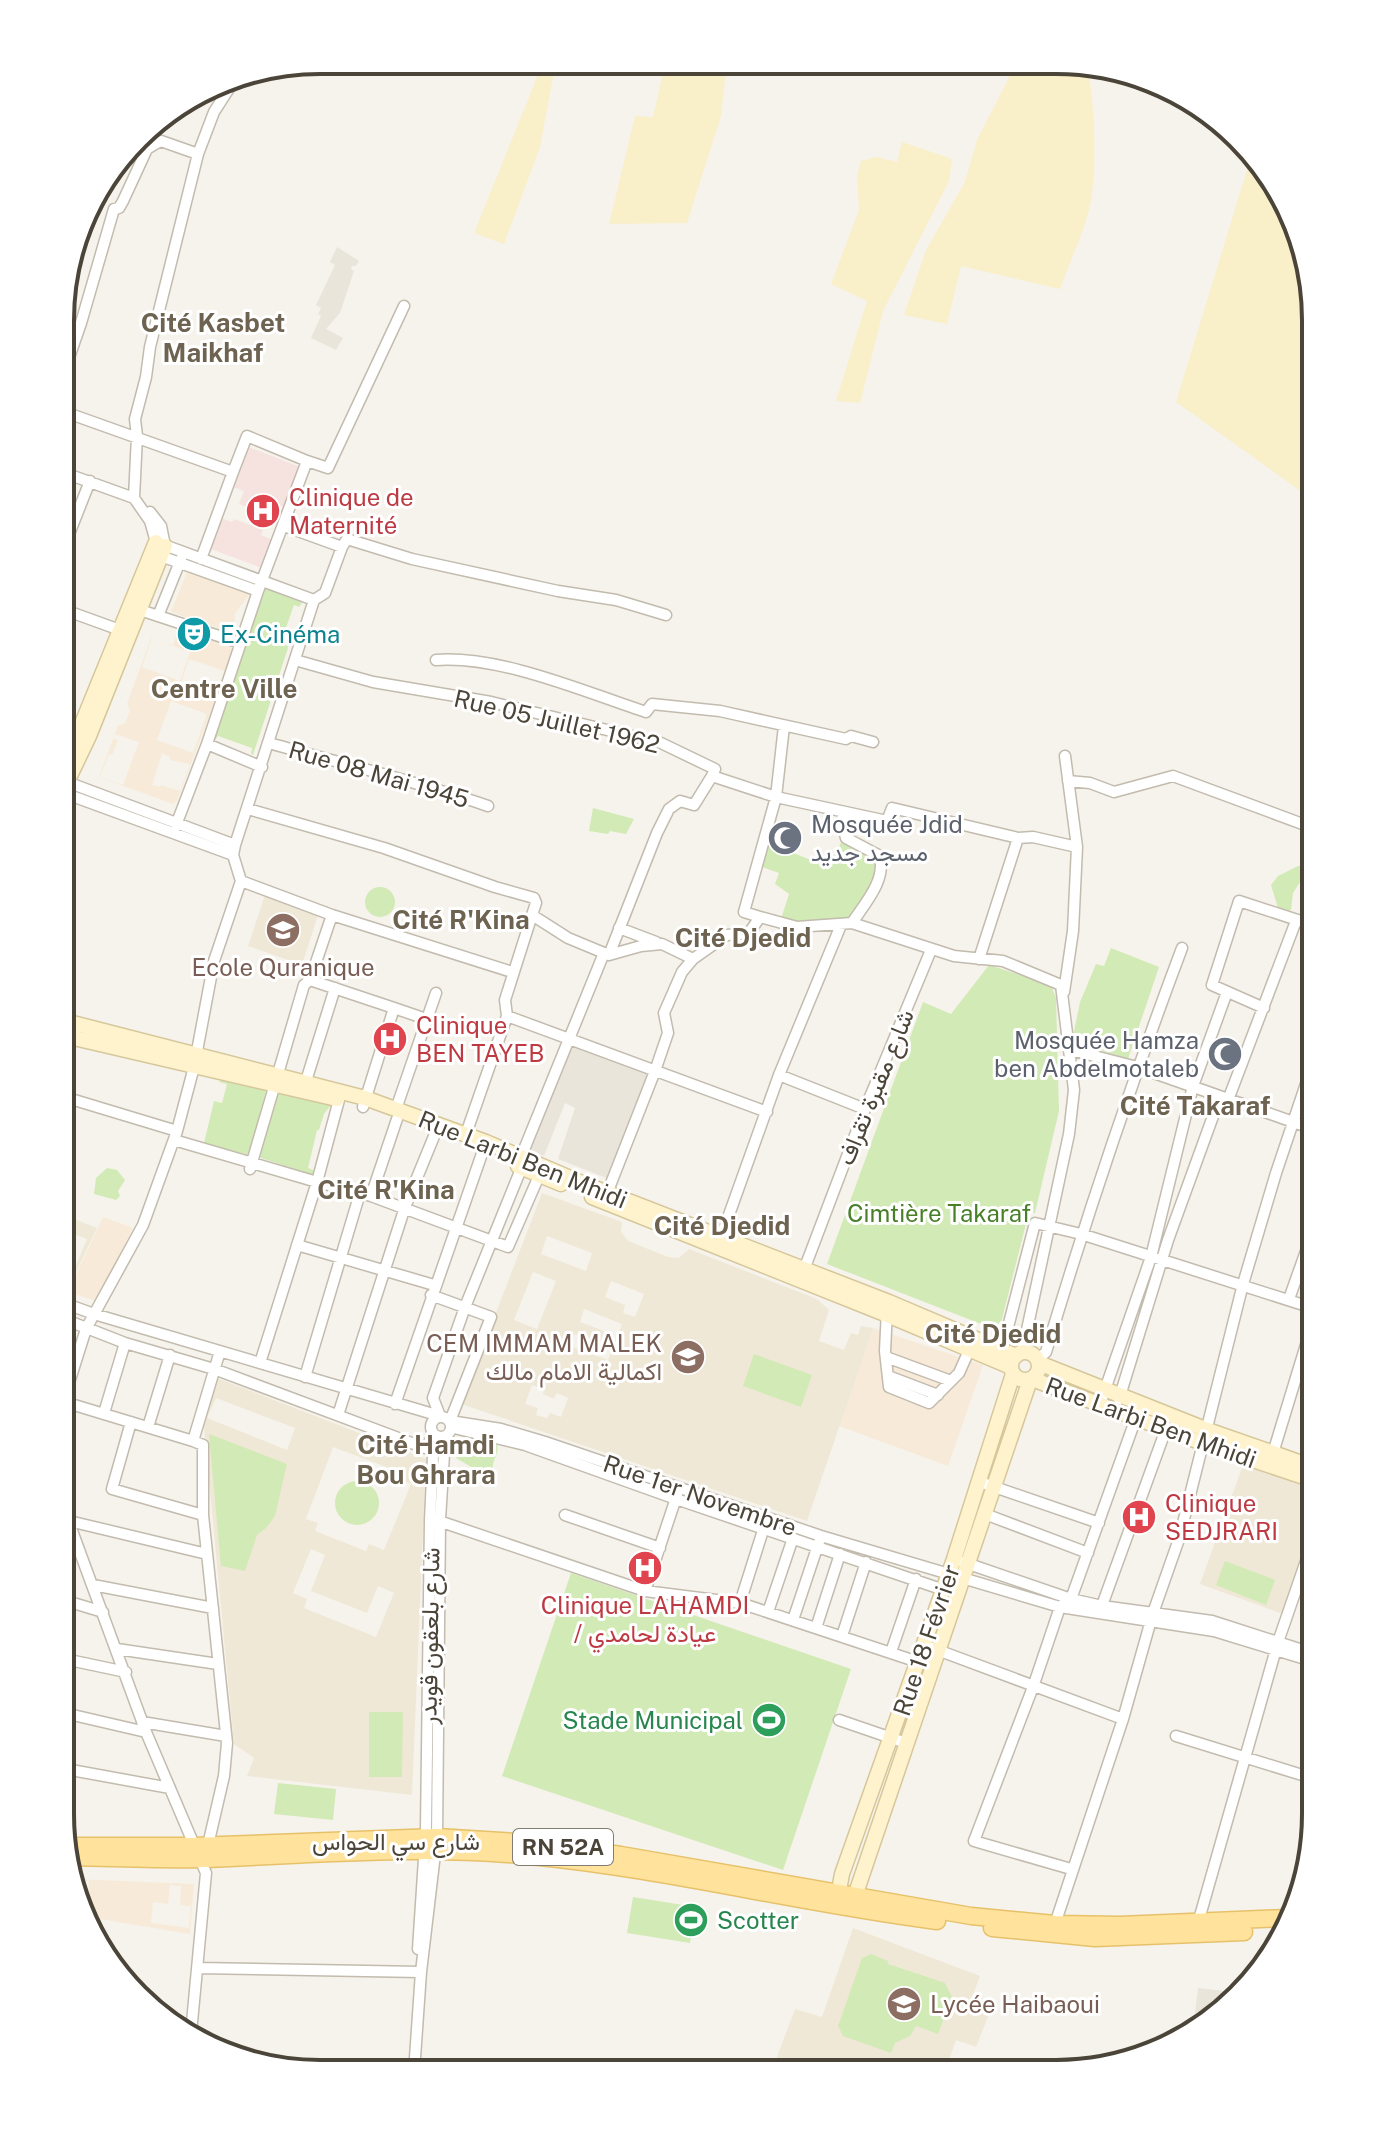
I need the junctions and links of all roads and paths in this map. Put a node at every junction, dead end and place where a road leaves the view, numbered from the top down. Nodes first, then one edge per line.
1 (228, 92) edge
2 (151, 142) edge
3 (155, 144) junction
4 (198, 154) junction
5 (404, 306) dead end
6 (74, 343) edge
7 (74, 415) edge
8 (137, 436) junction
9 (307, 461) junction
10 (233, 472) junction
11 (74, 476) edge
12 (90, 481) junction
13 (136, 500) junction
14 (74, 522) edge
15 (284, 526) junction
16 (342, 547) junction
17 (158, 549) junction
18 (182, 557) junction
19 (201, 559) junction
20 (260, 586) junction
21 (314, 600) junction
22 (135, 608) junction
23 (74, 613) edge
24 (666, 615) dead end
25 (158, 616) junction
26 (125, 632) junction
27 (240, 643) junction
28 (295, 660) junction
29 (436, 660) dead end
30 (784, 726) junction
31 (74, 740) edge
32 (873, 742) dead end
33 (269, 743) junction
34 (207, 744) junction
35 (1065, 756) dead end
36 (74, 764) edge
37 (262, 767) junction
38 (712, 776) junction
39 (1068, 781) junction
40 (74, 789) edge
41 (776, 797) junction
42 (488, 806) dead end
43 (248, 809) junction
44 (843, 812) junction
45 (1302, 824) edge
46 (175, 828) junction
47 (1018, 838) junction
48 (1077, 847) junction
49 (234, 850) junction
50 (241, 881) junction
51 (332, 915) junction
52 (532, 915) junction
53 (760, 917) junction
54 (1296, 921) junction
55 (1302, 922) edge
56 (847, 924) junction
57 (619, 928) junction
58 (662, 944) junction
59 (1182, 948) dead end
60 (931, 950) junction
61 (607, 954) junction
62 (693, 959) junction
63 (979, 959) junction
64 (512, 972) junction
65 (310, 980) junction
66 (335, 988) junction
67 (1227, 992) junction
68 (436, 993) dead end
69 (1063, 994) junction
70 (394, 1008) junction
71 (1264, 1008) junction
72 (507, 1016) junction
73 (426, 1019) junction
74 (74, 1034) edge
75 (568, 1039) junction
76 (1071, 1050) junction
77 (195, 1062) junction
78 (1137, 1067) junction
79 (655, 1071) junction
80 (779, 1075) junction
81 (275, 1079) junction
82 (306, 1081) junction
83 (1193, 1086) junction
84 (340, 1095) junction
85 (1301, 1098) edge
86 (1224, 1099) junction
87 (74, 1100) edge
88 (364, 1102) junction
89 (865, 1109) junction
90 (767, 1112) junction
91 (396, 1114) junction
92 (1293, 1123) junction
93 (1301, 1126) edge
94 (437, 1129) junction
95 (466, 1134) junction
96 (176, 1135) junction
97 (484, 1146) junction
98 (523, 1161) junction
99 (251, 1165) junction
100 (541, 1171) junction
101 (317, 1182) junction
102 (366, 1194) junction
103 (606, 1197) junction
104 (405, 1207) junction
105 (455, 1226) junction
106 (1051, 1226) junction
107 (1081, 1234) junction
108 (491, 1241) junction
109 (720, 1242) junction
110 (297, 1245) junction
111 (340, 1257) junction
112 (1157, 1258) junction
113 (1301, 1264) edge
114 (384, 1271) junction
115 (1023, 1271) junction
116 (803, 1274) junction
117 (1040, 1275) junction
118 (1243, 1284) junction
119 (432, 1290) junction
120 (1289, 1299) junction
121 (1301, 1304) edge
122 (74, 1306) edge
123 (465, 1307) junction
124 (80, 1308) junction
125 (887, 1308) junction
126 (94, 1314) junction
127 (74, 1321) edge
128 (74, 1323) edge
129 (86, 1329) junction
130 (125, 1343) junction
131 (973, 1343) junction
132 (220, 1351) junction
133 (170, 1355) junction
134 (886, 1357) junction
135 (1013, 1360) junction
136 (1301, 1360) edge
137 (1038, 1362) junction
138 (260, 1363) junction
139 (74, 1366) edge
140 (214, 1369) junction
141 (305, 1377) junction
142 (1031, 1379) junction
143 (951, 1381) junction
144 (347, 1389) junction
145 (1110, 1400) junction
146 (395, 1404) junction
147 (74, 1405) edge
148 (1138, 1410) junction
149 (104, 1413) junction
150 (338, 1415) junction
151 (131, 1422) junction
152 (148, 1427) junction
153 (444, 1427) junction
154 (1166, 1429) junction
155 (1205, 1436) junction
156 (193, 1441) junction
157 (1273, 1453) junction
158 (1301, 1463) edge
159 (1301, 1475) edge
160 (980, 1482) junction
161 (995, 1486) junction
162 (678, 1494) junction
163 (985, 1514) junction
164 (203, 1515) junction
165 (565, 1515) dead end
166 (435, 1520) junction
167 (1099, 1523) junction
168 (765, 1524) junction
169 (74, 1525) edge
170 (74, 1535) edge
171 (793, 1538) junction
172 (819, 1541) junction
173 (660, 1548) junction
174 (1088, 1553) junction
175 (207, 1554) junction
176 (840, 1554) junction
177 (866, 1562) junction
178 (959, 1568) junction
179 (1301, 1575) edge
180 (916, 1579) junction
181 (93, 1585) junction
182 (645, 1591) junction
183 (951, 1591) junction
184 (1071, 1599) junction
185 (74, 1603) edge
186 (740, 1603) junction
187 (1060, 1607) junction
188 (213, 1608) junction
189 (1100, 1611) junction
190 (103, 1612) junction
191 (768, 1612) junction
192 (1152, 1618) junction
193 (793, 1620) junction
194 (816, 1628) junction
195 (842, 1636) junction
196 (1277, 1646) junction
197 (931, 1648) junction
198 (117, 1649) junction
199 (1301, 1650) edge
200 (891, 1652) junction
201 (1301, 1656) edge
202 (74, 1661) edge
203 (918, 1662) junction
204 (218, 1664) junction
205 (126, 1672) junction
206 (1033, 1687) junction
207 (74, 1714) edge
208 (1123, 1719) junction
209 (839, 1720) dead end
210 (144, 1727) junction
211 (226, 1736) junction
212 (1176, 1736) dead end
213 (898, 1741) junction
214 (1244, 1759) junction
215 (74, 1771) edge
216 (1301, 1775) edge
217 (170, 1788) junction
218 (430, 1844) junction
219 (77, 1846) edge
220 (201, 1850) junction
221 (78, 1857) edge
222 (1071, 1869) junction
223 (837, 1900) junction
224 (855, 1902) junction
225 (1279, 1918) edge
226 (1198, 1923) junction
227 (1053, 1930) junction
228 (1273, 1930) edge
229 (197, 1968) junction
230 (419, 1972) junction
231 (192, 2024) edge
232 (415, 2060) edge

1 - 4 street
2 - 3 street
3 - 4 street
3 - 6 street
4 - 8 street
5 - 9 street
7 - 8 street
8 - 10 street
8 - 13 street
9 - 10 street
9 - 15 street
10 - 19 street
11 - 12 street
12 - 13 street
12 - 14 street
13 - 17 street
15 - 16 street
15 - 20 street
16 - 21 street
16 - 24 street
17 - 18 street
17 - 22 street
18 - 19 street
18 - 20 street
18 - 25 street
19 - 20 street
20 - 21 street
20 - 27 street
21 - 28 street
22 - 25 street
22 - 26 street
23 - 26 street
25 - 27 street
26 - 31 street
26 - 36 street
27 - 34 street
28 - 33 street
28 - 38 street, Rue 05 Juillet 1962
29 - 30 street
30 - 32 street
30 - 41 street
33 - 37 street
33 - 42 street, Rue 08 Mai 1945
34 - 37 street
34 - 46 street
35 - 39 street
37 - 43 street
38 - 41 street, Rue 05 Juillet 1962
38 - 57 street, شارع بلعقون قويدر
39 - 45 street
39 - 48 street
40 - 46 street
41 - 44 street, Rue 05 Juillet 1962
41 - 53 street
43 - 49 street
43 - 52 street
44 - 47 street, Rue 05 Juillet 1962
44 - 56 street
46 - 49 street
47 - 48 street, Rue 05 Juillet 1962
47 - 63 street
48 - 69 street
49 - 50 street
50 - 51 street
50 - 77 street
51 - 64 street
51 - 65 street
52 - 61 street
52 - 64 street
53 - 56 street
53 - 62 street
54 - 55 street
54 - 67 street
54 - 71 street
56 - 60 street
56 - 80 street
57 - 58 street
57 - 61 street, شارع بلعقون قويدر
58 - 61 street
58 - 62 street
59 - 78 street
60 - 63 street
60 - 89 street, شارع مقبرة تقراف
61 - 75 street, شارع بلعقون قويدر
62 - 79 street
63 - 69 street
64 - 72 street
65 - 66 street
65 - 81 street
66 - 70 street
66 - 82 street
67 - 71 street
67 - 83 street
68 - 73 street
69 - 76 street
70 - 73 street
70 - 88 street
71 - 86 street
72 - 75 street
72 - 95 street
73 - 91 street
74 - 77 street, Rue Larbi Ben Mhidi
75 - 79 street
75 - 98 street, شارع بلعقون قويدر
76 - 78 street
76 - 106 street, Rue 18 Février
77 - 81 street, Rue Larbi Ben Mhidi
77 - 96 street
78 - 83 street
78 - 107 street
79 - 90 street
79 - 103 street
80 - 89 street
80 - 90 street
81 - 82 street, Rue Larbi Ben Mhidi
81 - 84 street, Rue Larbi Ben Mhidi
81 - 99 street
82 - 84 street, Rue Larbi Ben Mhidi
83 - 86 street
83 - 112 street
84 - 88 street, Rue Larbi Ben Mhidi
84 - 101 street
85 - 92 street
86 - 92 street
86 - 112 street
87 - 96 street
88 - 91 street, Rue Larbi Ben Mhidi
89 - 116 street, شارع مقبرة تقراف
90 - 109 street
91 - 94 street, Rue Larbi Ben Mhidi
91 - 102 street
92 - 93 street
92 - 118 street
94 - 95 street, Rue Larbi Ben Mhidi
94 - 97 street, Rue Larbi Ben Mhidi
94 - 104 street
95 - 97 street, Rue Larbi Ben Mhidi
96 - 99 street
96 - 126 street
97 - 98 street, Rue Larbi Ben Mhidi
97 - 105 street
98 - 100 street, Rue Larbi Ben Mhidi
98 - 108 street, شارع بلعقون قويدر
99 - 101 street
100 - 103 street, Rue Larbi Ben Mhidi
100 - 108 street
101 - 102 street
101 - 110 street
102 - 104 street
102 - 111 street
103 - 109 street, Rue Larbi Ben Mhidi
104 - 105 street
104 - 114 street
105 - 108 street
105 - 119 street
106 - 107 street
106 - 115 street
106 - 117 street, Rue 18 Février
107 - 112 street
107 - 137 street
108 - 123 street, شارع بلعقون قويدر
109 - 116 street, Rue Larbi Ben Mhidi
110 - 111 street
110 - 138 street
111 - 114 street
111 - 141 street
112 - 118 street
112 - 145 street
113 - 120 street
114 - 119 street
114 - 144 street
115 - 117 street
115 - 135 street
116 - 125 street, Rue Larbi Ben Mhidi
117 - 135 street, Rue 18 Février
118 - 120 street
118 - 155 street
119 - 123 street
119 - 146 street
120 - 121 street
122 - 124 street, Rue 1er Novembre
123 - 153 street, شارع بلعقون قويدر
123 - 153 street
124 - 126 street, Rue 1er Novembre
124 - 127 street
125 - 131 street, Rue Larbi Ben Mhidi
125 - 134 street
126 - 129 street
126 - 132 street, Rue 1er Novembre
128 - 129 street, Rue 1er Novembre
129 - 130 street, Rue 1er Novembre
129 - 139 street
130 - 133 street, Rue 1er Novembre
130 - 149 street
131 - 135 street, Rue Larbi Ben Mhidi
131 - 143 street
132 - 138 street, Rue 1er Novembre
132 - 140 street
133 - 140 street, Rue 1er Novembre
133 - 152 street
134 - 143 street
134 - 143 street
135 - 137 street
135 - 142 street
135 - 160 street, Rue 18 Février
136 - 157 street
137 - 142 street
137 - 145 street, Rue Larbi Ben Mhidi
138 - 141 street, Rue 1er Novembre
140 - 150 street, Rue 1er Novembre
140 - 156 street
141 - 144 street, Rue 1er Novembre
142 - 145 street, Rue Larbi Ben Mhidi
142 - 161 street, Rue 18 Février
144 - 146 street, Rue 1er Novembre
144 - 150 street
145 - 148 street, Rue Larbi Ben Mhidi
146 - 153 street, Rue 1er Novembre
147 - 149 street
148 - 154 street, Rue Larbi Ben Mhidi
148 - 155 street, Rue Larbi Ben Mhidi
148 - 167 street
149 - 151 street
150 - 153 street, Rue 1er Novembre
151 - 152 street
151 - 164 street
152 - 156 street
153 - 162 street, Rue 1er Novembre
153 - 166 street, شارع بلعقون قويدر
154 - 155 street, Rue Larbi Ben Mhidi
154 - 189 street
155 - 157 street, Rue Larbi Ben Mhidi
155 - 159 street, Rue Larbi Ben Mhidi
155 - 192 street
156 - 164 street
157 - 158 street, Rue Larbi Ben Mhidi
160 - 161 street
160 - 178 street, Rue 18 Février
161 - 163 street, Rue 18 Février
161 - 167 street
162 - 168 street, Rue 1er Novembre
162 - 173 street
163 - 174 street
163 - 178 street, Rue 18 Février
164 - 175 street
165 - 173 street
166 - 182 street
166 - 218 street, شارع بلعقون قويدر
167 - 174 street
168 - 171 street, Rue 1er Novembre
168 - 172 street, Rue 1er Novembre
168 - 186 street
169 - 175 street
170 - 181 street
171 - 172 street, Rue 1er Novembre
171 - 191 street
172 - 176 street, Rue 1er Novembre
172 - 178 street, Rue 1er Novembre
172 - 193 street
173 - 182 street
174 - 184 street
175 - 188 street
176 - 177 street, Rue 1er Novembre
176 - 194 street
177 - 180 street, Rue 1er Novembre
177 - 195 street
178 - 183 street, Rue 18 Février
178 - 184 street, Rue 1er Novembre
178 - 187 street, Rue 1er Novembre
179 - 196 street
180 - 183 street, Rue 1er Novembre
180 - 200 street
181 - 188 street
181 - 190 street
182 - 186 street
183 - 197 street, Rue 18 Février
184 - 187 street
184 - 189 street, Rue 1er Novembre
185 - 190 street
186 - 191 street
187 - 189 street, Rue 1er Novembre
187 - 206 street
188 - 204 street
189 - 192 street, Rue 1er Novembre
190 - 198 street
191 - 193 street
192 - 196 street, Rue 1er Novembre
192 - 208 street
193 - 194 street
194 - 195 street
195 - 200 street
196 - 199 street, Rue 1er Novembre
196 - 201 street, Rue 1er Novembre
196 - 214 street
197 - 203 street, Rue 18 Février
197 - 206 street
197 - 213 street, Rue 18 Février
198 - 204 street
198 - 205 street
200 - 203 street
202 - 205 street
203 - 213 street, Rue 18 Février
204 - 211 street
205 - 210 street
206 - 208 street
206 - 222 street
207 - 210 street
208 - 222 street
209 - 213 street
210 - 211 street
210 - 217 street
211 - 220 street
212 - 214 street
213 - 223 street, Rue 18 Février
213 - 224 street, Rue 18 Février
214 - 216 street
214 - 226 street
215 - 217 street
217 - 220 street
218 - 220 main road, شارع سي الحواس / RN 52A
218 - 223 main road, شارع سي الحواس / RN 52A
218 - 230 street, شارع بلعقون قويدر
219 - 220 main road, شارع سي الحواس / RN 52A
220 - 221 main road, شارع سي الحواس / RN 52A
220 - 229 street
222 - 227 street
223 - 224 main road, شارع سي الحواس / RN 52A
224 - 227 main road, شارع سي الحواس / RN 52A
225 - 226 main road, RN 52A
226 - 227 main road, RN 52A
227 - 228 main road, RN 52A
229 - 230 street
229 - 231 street
230 - 232 street, شارع بلعقون قويدر

